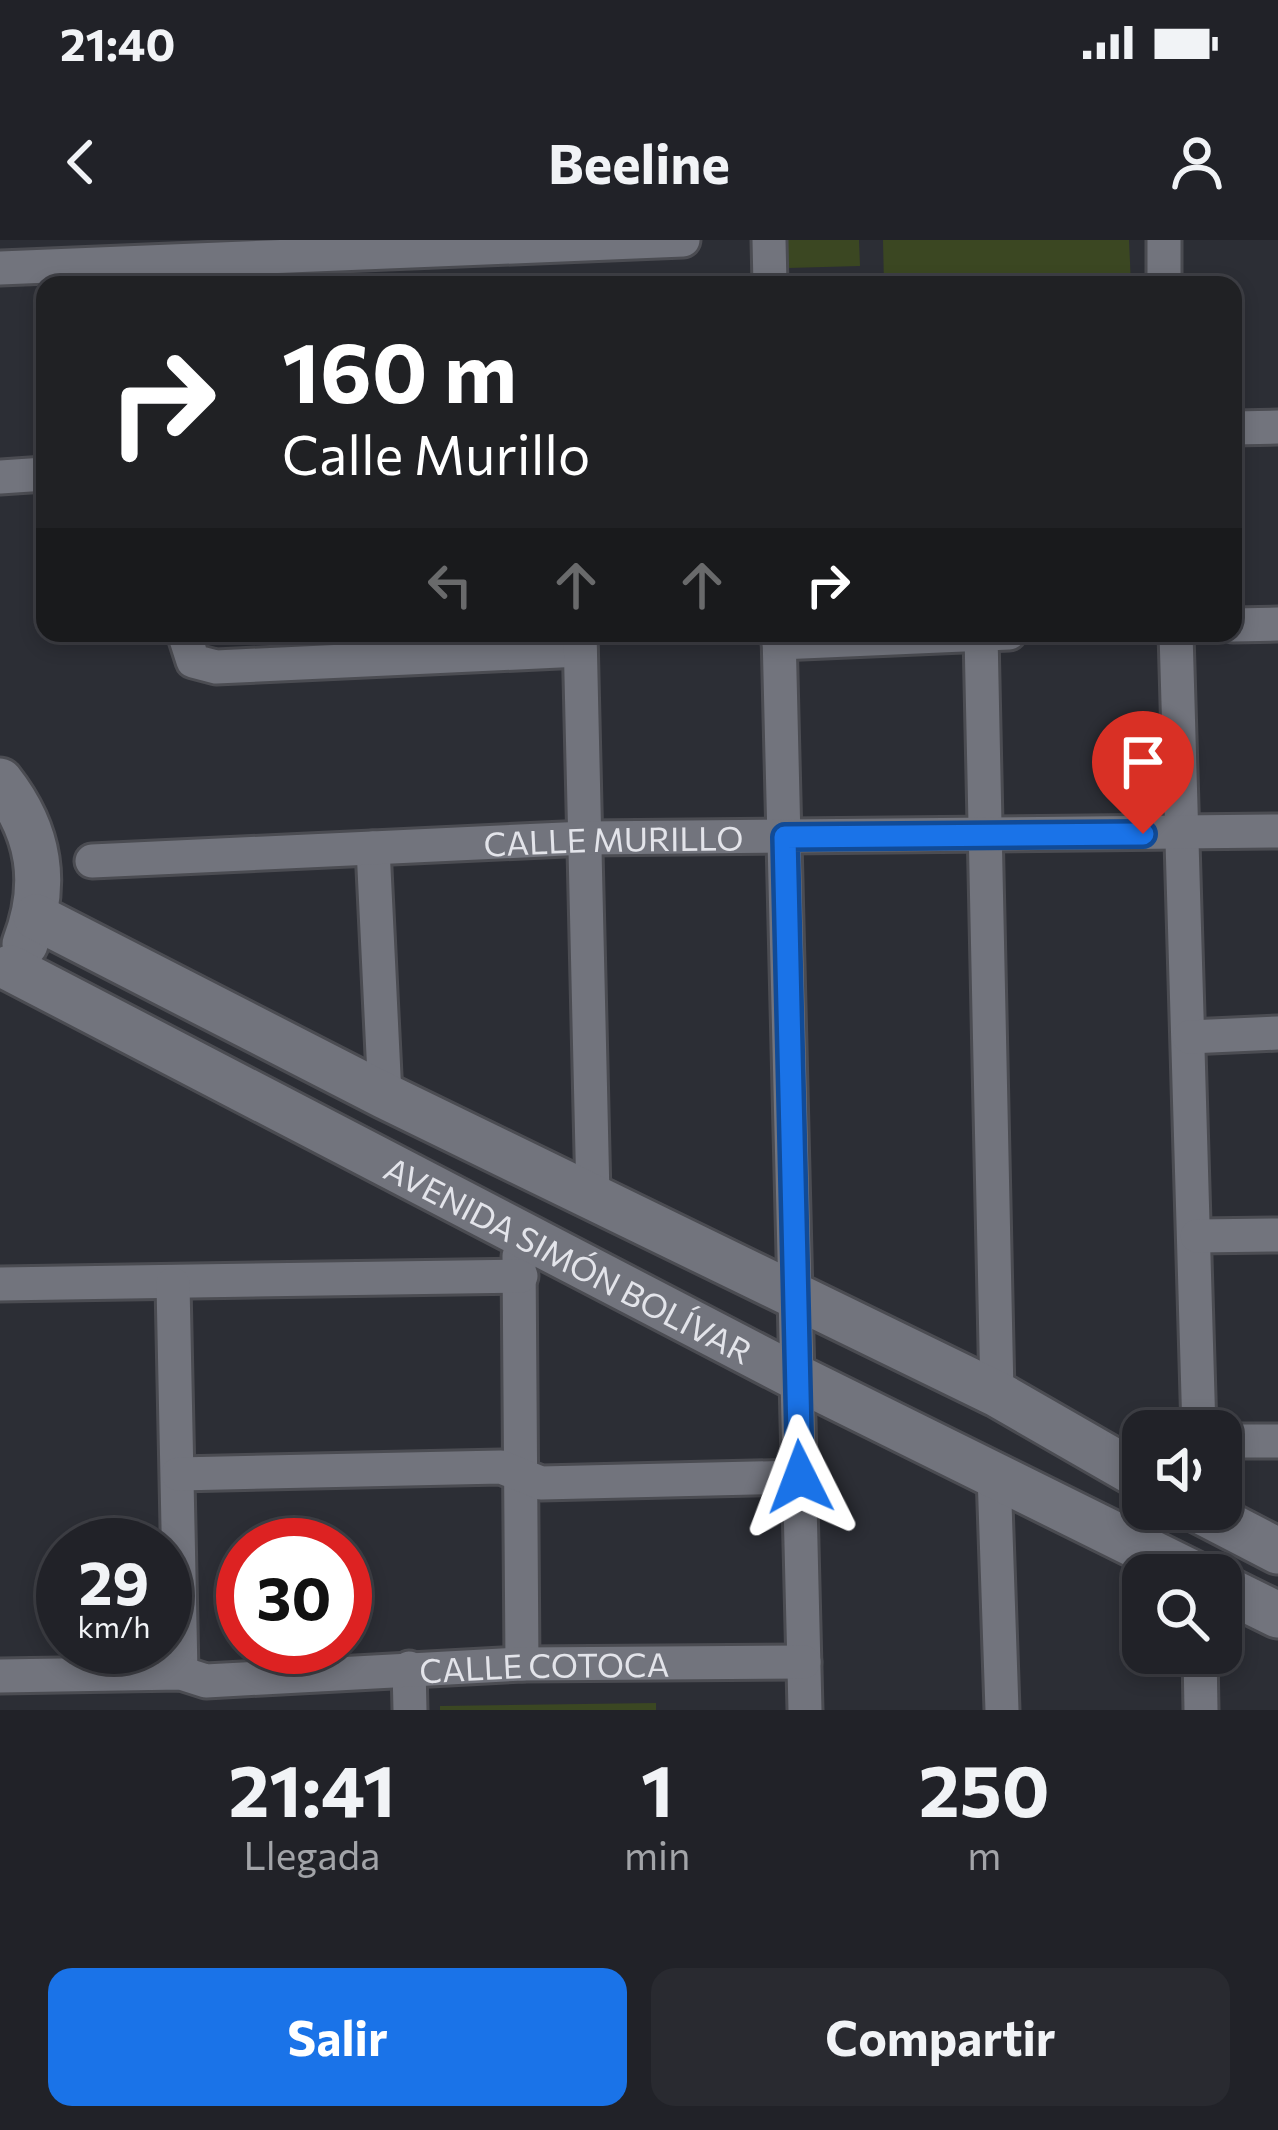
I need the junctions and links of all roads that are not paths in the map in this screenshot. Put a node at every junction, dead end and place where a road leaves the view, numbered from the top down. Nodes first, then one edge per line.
1 (683, 240) edge
2 (769, 240) edge
3 (1164, 240) edge
4 (0, 268) edge
5 (770, 276) edge
6 (1165, 276) edge
7 (1278, 427) edge
8 (1242, 428) edge
9 (36, 475) edge
10 (0, 477) edge
11 (1278, 624) edge
12 (1242, 625) edge
13 (187, 642) edge
14 (567, 642) edge
15 (580, 642) edge
16 (779, 642) edge
17 (981, 642) edge
18 (1176, 642) edge
19 (0, 781) edge
20 (1278, 831) edge
21 (1182, 833) junction
22 (785, 837) junction
23 (988, 837) junction
24 (586, 838) junction
25 (373, 848) junction
26 (92, 861) dead end
27 (36, 917) junction
28 (5, 975) edge
29 (1278, 1033) edge
30 (1189, 1037) junction
31 (385, 1096) junction
32 (593, 1196) junction
33 (517, 1230) junction
34 (1278, 1235) edge
35 (1197, 1236) junction
36 (520, 1276) junction
37 (0, 1284) edge
38 (172, 1284) junction
39 (791, 1290) junction
40 (794, 1376) junction
41 (998, 1394) junction
42 (1199, 1410) edge
43 (1242, 1441) edge
44 (1278, 1441) edge
45 (1122, 1466) edge
46 (178, 1474) junction
47 (994, 1474) junction
48 (522, 1476) junction
49 (800, 1477) junction
50 (1238, 1530) edge
51 (1278, 1551) edge
52 (1154, 1554) edge
53 (1242, 1598) edge
54 (1278, 1616) edge
55 (804, 1662) junction
56 (522, 1664) junction
57 (409, 1668) junction
58 (1200, 1674) edge
59 (0, 1676) edge
60 (198, 1688) edge
61 (410, 1710) edge
62 (805, 1710) edge
63 (1002, 1710) edge
64 (1201, 1710) edge

1 - 4 street
2 - 5 street
3 - 6 street
7 - 8 street
9 - 10 street
11 - 12 street
13 - 14 street
15 - 24 street
16 - 22 street
17 - 23 street
18 - 21 street
19 - 27 street
20 - 21 street, CALLE MURILLO
21 - 23 street, CALLE MURILLO
21 - 30 street
22 - 23 street, CALLE MURILLO
22 - 24 street, CALLE MURILLO
22 - 39 street
23 - 41 street
24 - 25 street, CALLE MURILLO
24 - 32 street
25 - 26 street, CALLE MURILLO
25 - 31 street
27 - 28 street
27 - 31 street, AVENIDA SIMÓN BOLÍVAR
28 - 33 street, AVENIDA SIMÓN BOLÍVAR
29 - 30 street
30 - 35 street
31 - 32 street, AVENIDA SIMÓN BOLÍVAR
32 - 39 street, AVENIDA SIMÓN BOLÍVAR
33 - 36 street
33 - 40 street, AVENIDA SIMÓN BOLÍVAR
34 - 35 street
35 - 42 street
36 - 38 street
36 - 48 street
37 - 38 street
38 - 46 street
39 - 40 street
39 - 41 street, AVENIDA SIMÓN BOLÍVAR
40 - 47 street, AVENIDA SIMÓN BOLÍVAR
40 - 49 street
41 - 45 street, AVENIDA SIMÓN BOLÍVAR
43 - 44 street
46 - 48 street
46 - 60 street
47 - 52 street, AVENIDA SIMÓN BOLÍVAR
47 - 63 street
48 - 49 street
48 - 56 street
49 - 55 street
50 - 51 street
53 - 54 street
55 - 56 street, CALLE COTOCA
55 - 62 street
56 - 57 street, CALLE COTOCA
57 - 60 street, CALLE COTOCA
57 - 61 street
58 - 64 street
59 - 60 street, CALLE COTOCA

